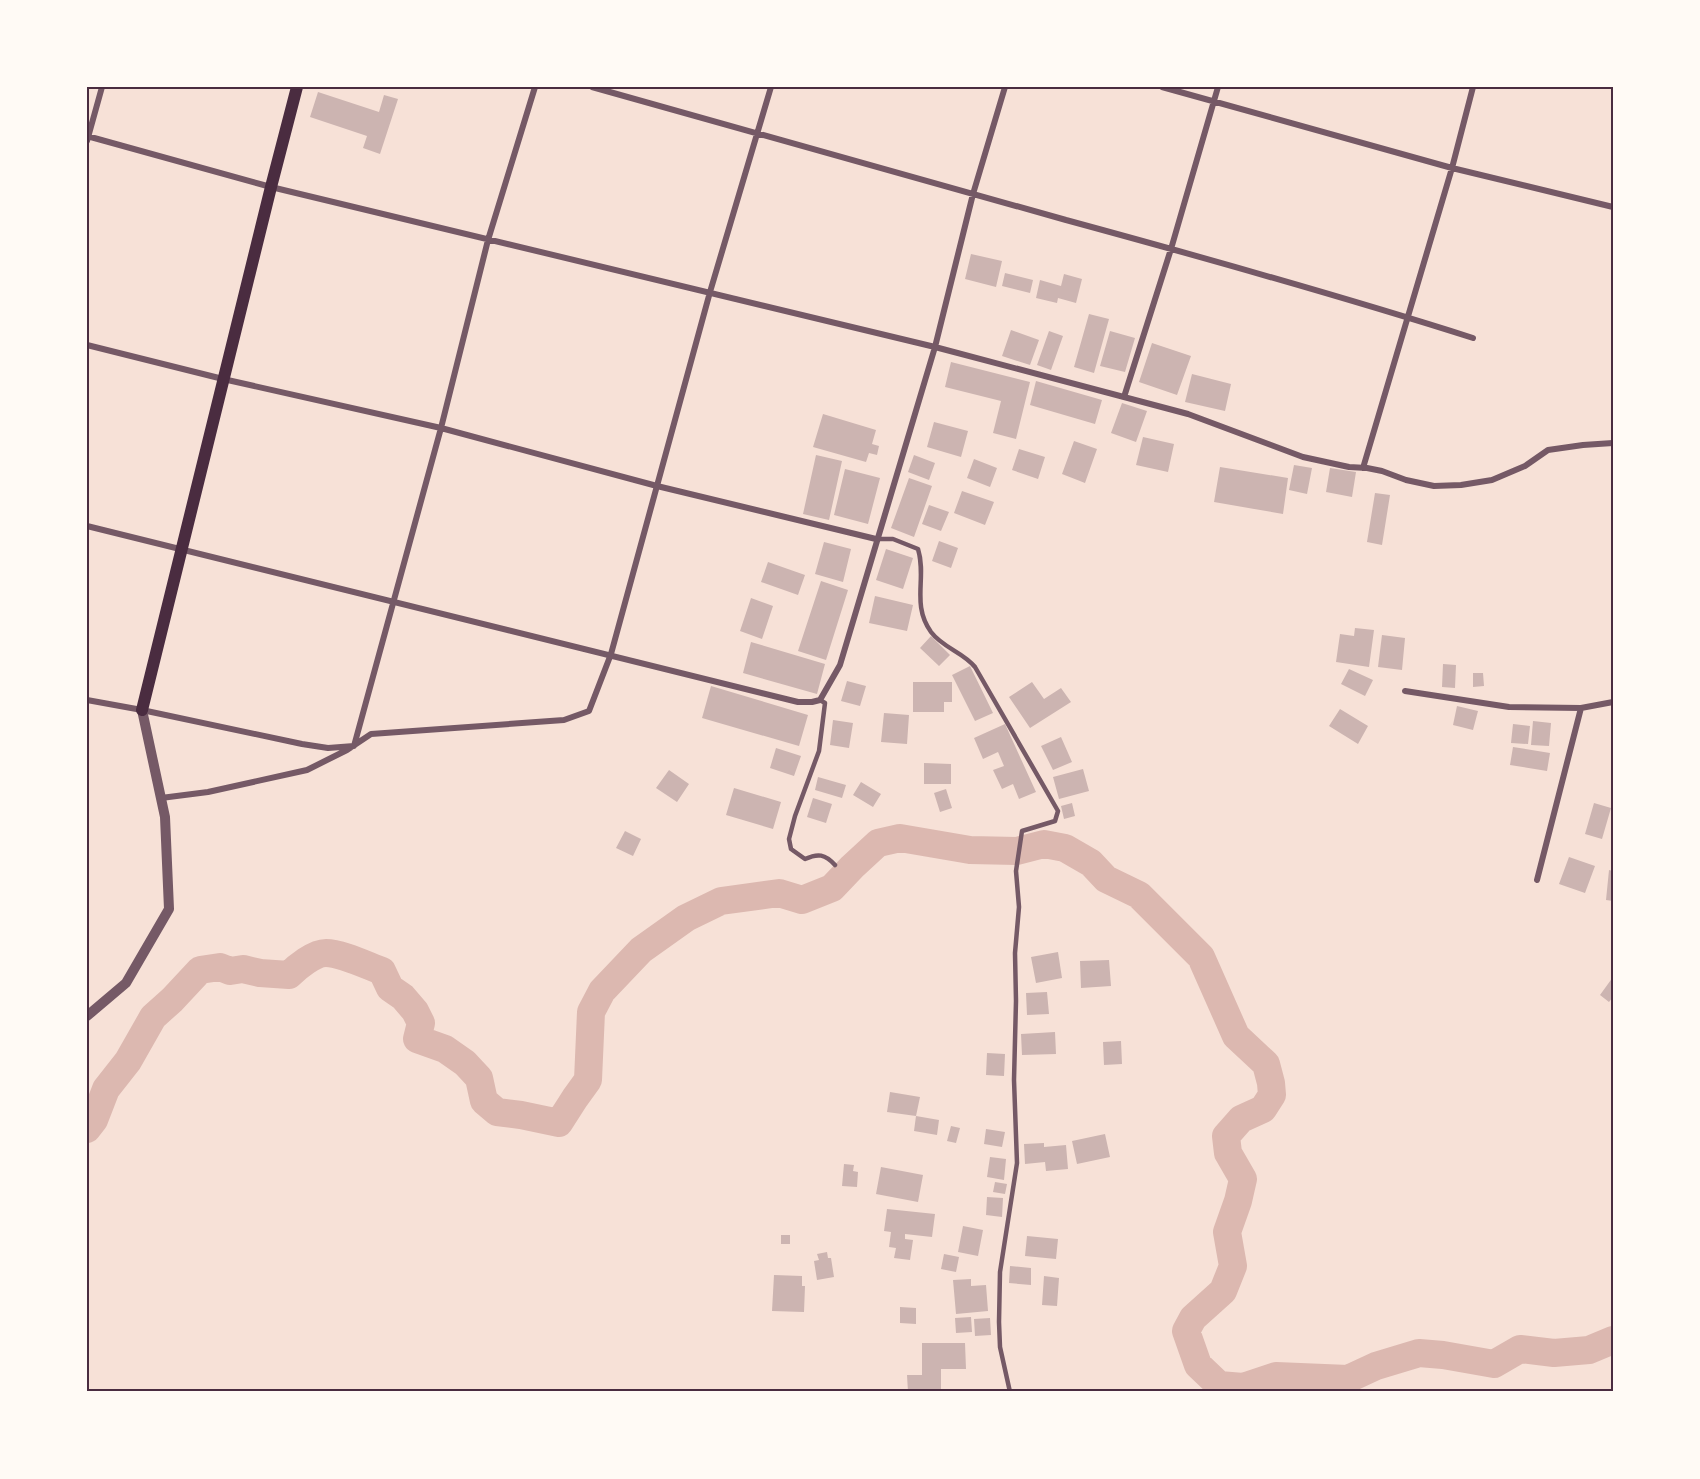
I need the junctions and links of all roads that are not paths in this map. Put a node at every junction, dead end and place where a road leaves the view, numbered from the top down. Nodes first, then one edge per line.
1 (102, 87) edge
2 (297, 87) edge
3 (535, 87) edge
4 (592, 87) edge
5 (771, 87) edge
6 (1005, 87) edge
7 (1162, 87) edge
8 (1218, 87) edge
9 (1473, 87) edge
10 (1214, 101) junction
11 (756, 134) junction
12 (87, 138) edge
13 (1452, 168) junction
14 (271, 187) junction
15 (974, 194) junction
16 (1613, 207) edge
17 (488, 240) junction
18 (1171, 249) junction
19 (710, 292) junction
20 (1407, 317) junction
21 (1473, 338) dead end
22 (87, 345) edge
23 (934, 347) junction
24 (223, 380) junction
25 (1124, 397) junction
26 (441, 428) junction
27 (1613, 443) edge
28 (1363, 468) junction
29 (657, 486) junction
30 (87, 526) edge
31 (876, 540) junction
32 (181, 549) junction
33 (393, 601) junction
34 (610, 656) junction
35 (1405, 691) dead end
36 (87, 700) edge
37 (820, 700) junction
38 (1613, 702) edge
39 (1581, 708) junction
40 (142, 710) junction
41 (354, 746) junction
42 (161, 798) junction
43 (835, 865) dead end
44 (1537, 880) dead end
45 (87, 1016) edge
46 (1010, 1392) edge

1 - 12 street
2 - 14 main road
3 - 17 street
4 - 11 street
5 - 11 street
6 - 15 street
7 - 10 street
8 - 10 street
9 - 13 street
10 - 13 street
10 - 18 street
11 - 15 street
11 - 19 street
12 - 14 street
13 - 16 street
13 - 20 street
14 - 17 street
14 - 24 main road
15 - 18 street
15 - 23 street
17 - 19 street
17 - 26 street
18 - 20 street
18 - 25 street
19 - 23 street
19 - 29 street
20 - 21 street
20 - 28 street
22 - 24 street
23 - 25 street
23 - 31 street
24 - 26 street
24 - 32 main road
25 - 28 street
26 - 29 street
26 - 33 street
27 - 28 street
29 - 31 street
29 - 34 street
30 - 32 street
31 - 37 street
31 - 46 lane
32 - 33 street
32 - 40 main road
33 - 34 street
33 - 41 street
34 - 37 street
34 - 41 street
35 - 39 street
36 - 40 street
37 - 43 lane
38 - 39 street
39 - 44 street
40 - 41 street
40 - 42 street
41 - 42 street
42 - 45 street

